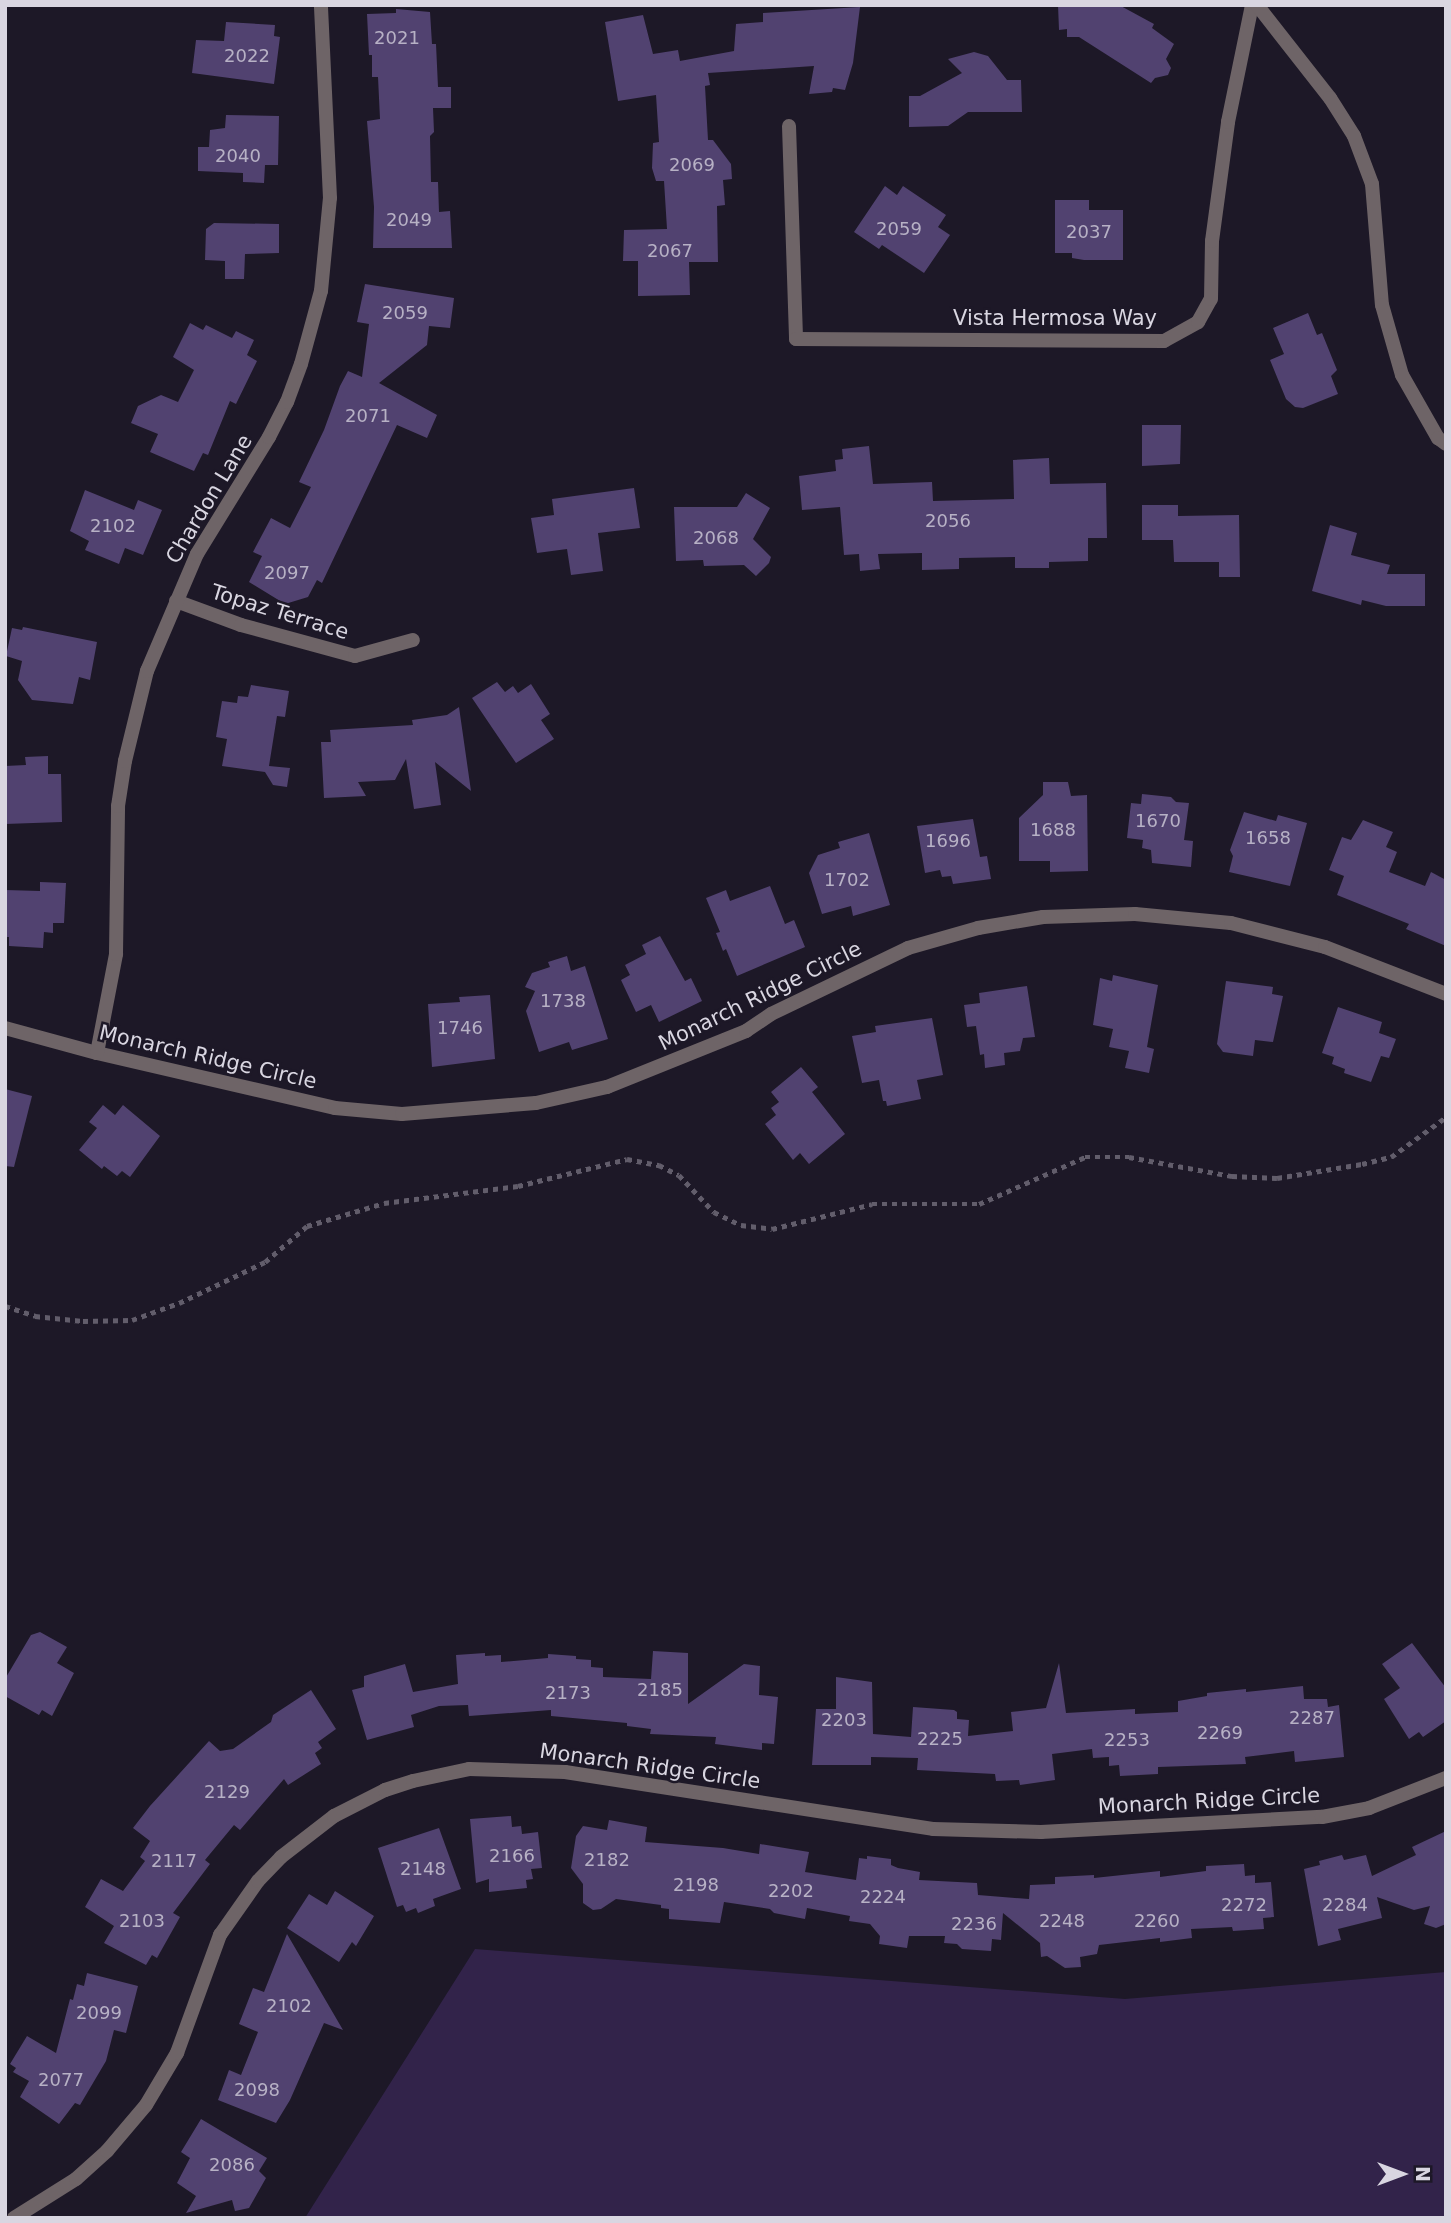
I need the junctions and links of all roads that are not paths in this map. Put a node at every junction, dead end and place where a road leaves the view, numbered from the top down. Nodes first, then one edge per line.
1 (321, 5) edge
2 (1255, 5) edge
3 (789, 126) dead end
4 (1446, 444) edge
5 (176, 601) junction
6 (413, 639) dead end
7 (1446, 994) edge
8 (5, 1028) edge
9 (97, 1053) junction
10 (1446, 1778) edge
11 (14, 2218) edge

1 - 5 street, Chardon Lane
2 - 3 street, Vista Hermosa Way
2 - 4 street
5 - 6 street, Topaz Terrace
5 - 9 street, Chardon Lane
7 - 9 street, Monarch Ridge Circle
8 - 9 street, Monarch Ridge Circle
10 - 11 street, Monarch Ridge Circle

